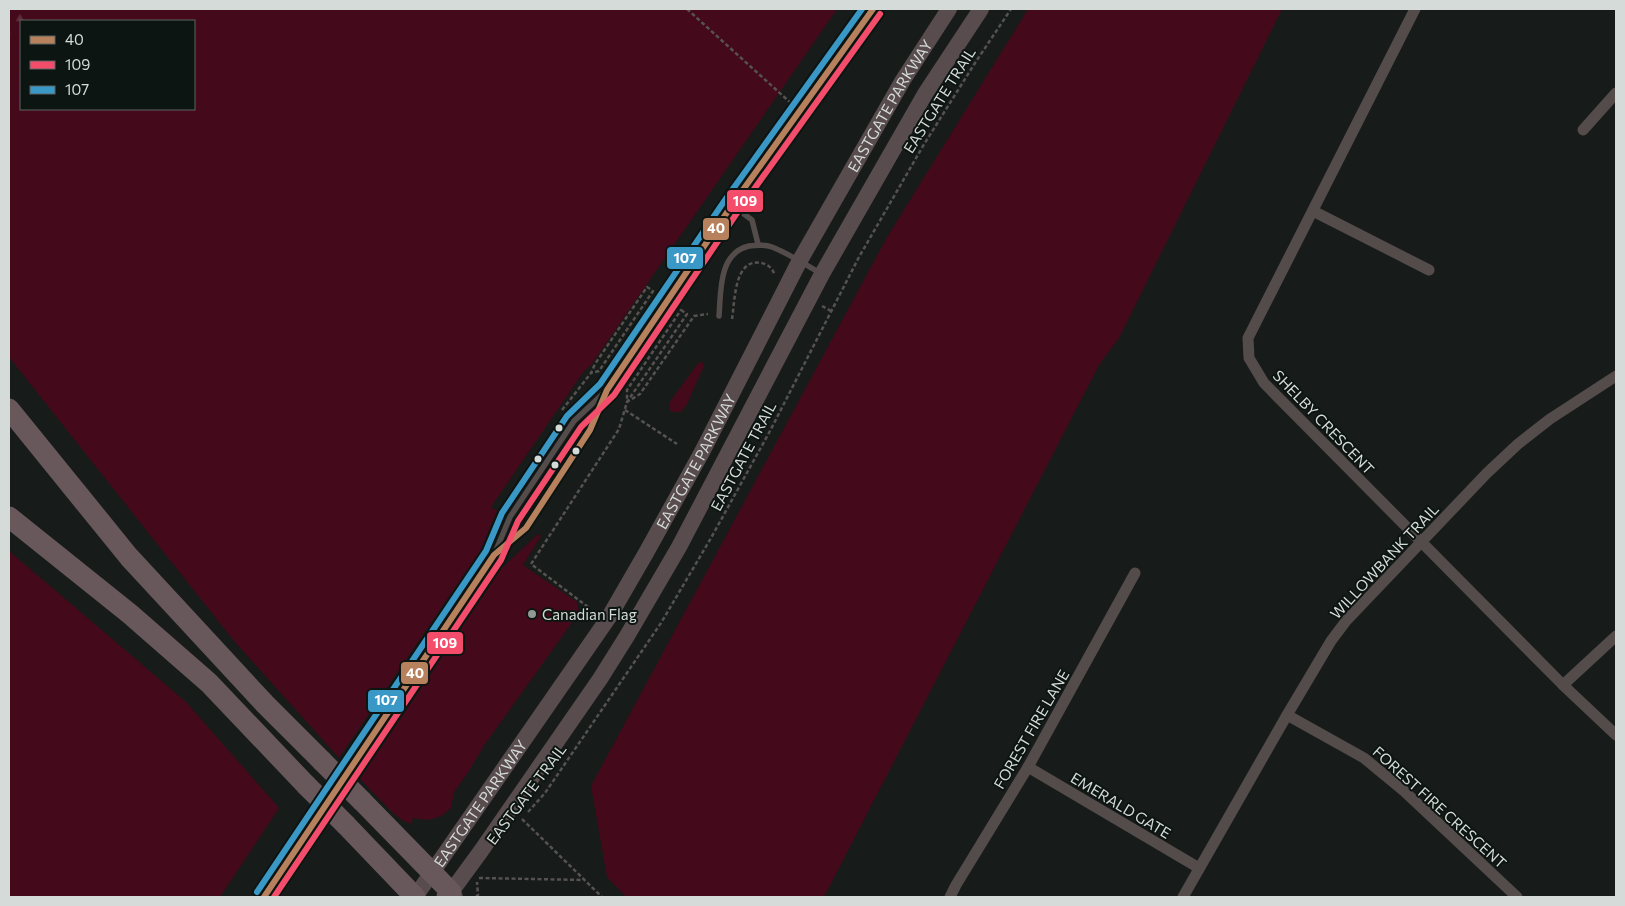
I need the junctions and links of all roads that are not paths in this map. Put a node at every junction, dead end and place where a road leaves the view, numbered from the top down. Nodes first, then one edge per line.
1 (873, 9) edge
2 (949, 9) edge
3 (982, 9) edge
4 (1415, 9) edge
5 (1616, 93) edge
6 (1583, 130) dead end
7 (732, 205) junction
8 (1313, 211) junction
9 (758, 244) junction
10 (799, 262) junction
11 (1429, 270) dead end
12 (822, 274) junction
13 (720, 316) dead end
14 (1616, 376) edge
15 (606, 390) junction
16 (9, 409) edge
17 (9, 517) edge
18 (1421, 542) junction
19 (494, 556) junction
20 (1135, 573) dead end
21 (1616, 636) edge
22 (1563, 686) junction
23 (1287, 715) junction
24 (1616, 735) edge
25 (1028, 767) junction
26 (1199, 868) junction
27 (431, 873) junction
28 (451, 896) edge
29 (264, 897) edge
30 (415, 897) edge
31 (950, 897) edge
32 (1183, 897) edge
33 (1517, 897) edge

1 - 7 lane
2 - 10 main road, EASTGATE PARKWAY
3 - 12 main road, EASTGATE PARKWAY
4 - 8 street, SHELBY CRESCENT
5 - 6 street
7 - 9 lane
7 - 15 lane
8 - 11 street
8 - 18 street, SHELBY CRESCENT
9 - 10 lane
9 - 13 lane
10 - 12 lane
10 - 27 main road, EASTGATE PARKWAY
12 - 28 main road, EASTGATE PARKWAY
14 - 18 street, WILLOWBANK TRAIL
15 - 19 lane
15 - 19 lane
16 - 27 highway, bridge
17 - 30 highway, bridge
18 - 22 street, SHELBY CRESCENT
18 - 23 street, WILLOWBANK TRAIL
19 - 29 lane
20 - 25 street, FOREST FIRE LANE
21 - 22 street
22 - 24 street, SHELBY CRESCENT
23 - 26 street, WILLOWBANK TRAIL
23 - 33 street, FOREST FIRE CRESCENT
25 - 26 street, EMERALD GATE
25 - 31 street, FOREST FIRE LANE
26 - 32 street
27 - 28 highway
27 - 30 main road, EASTGATE PARKWAY

